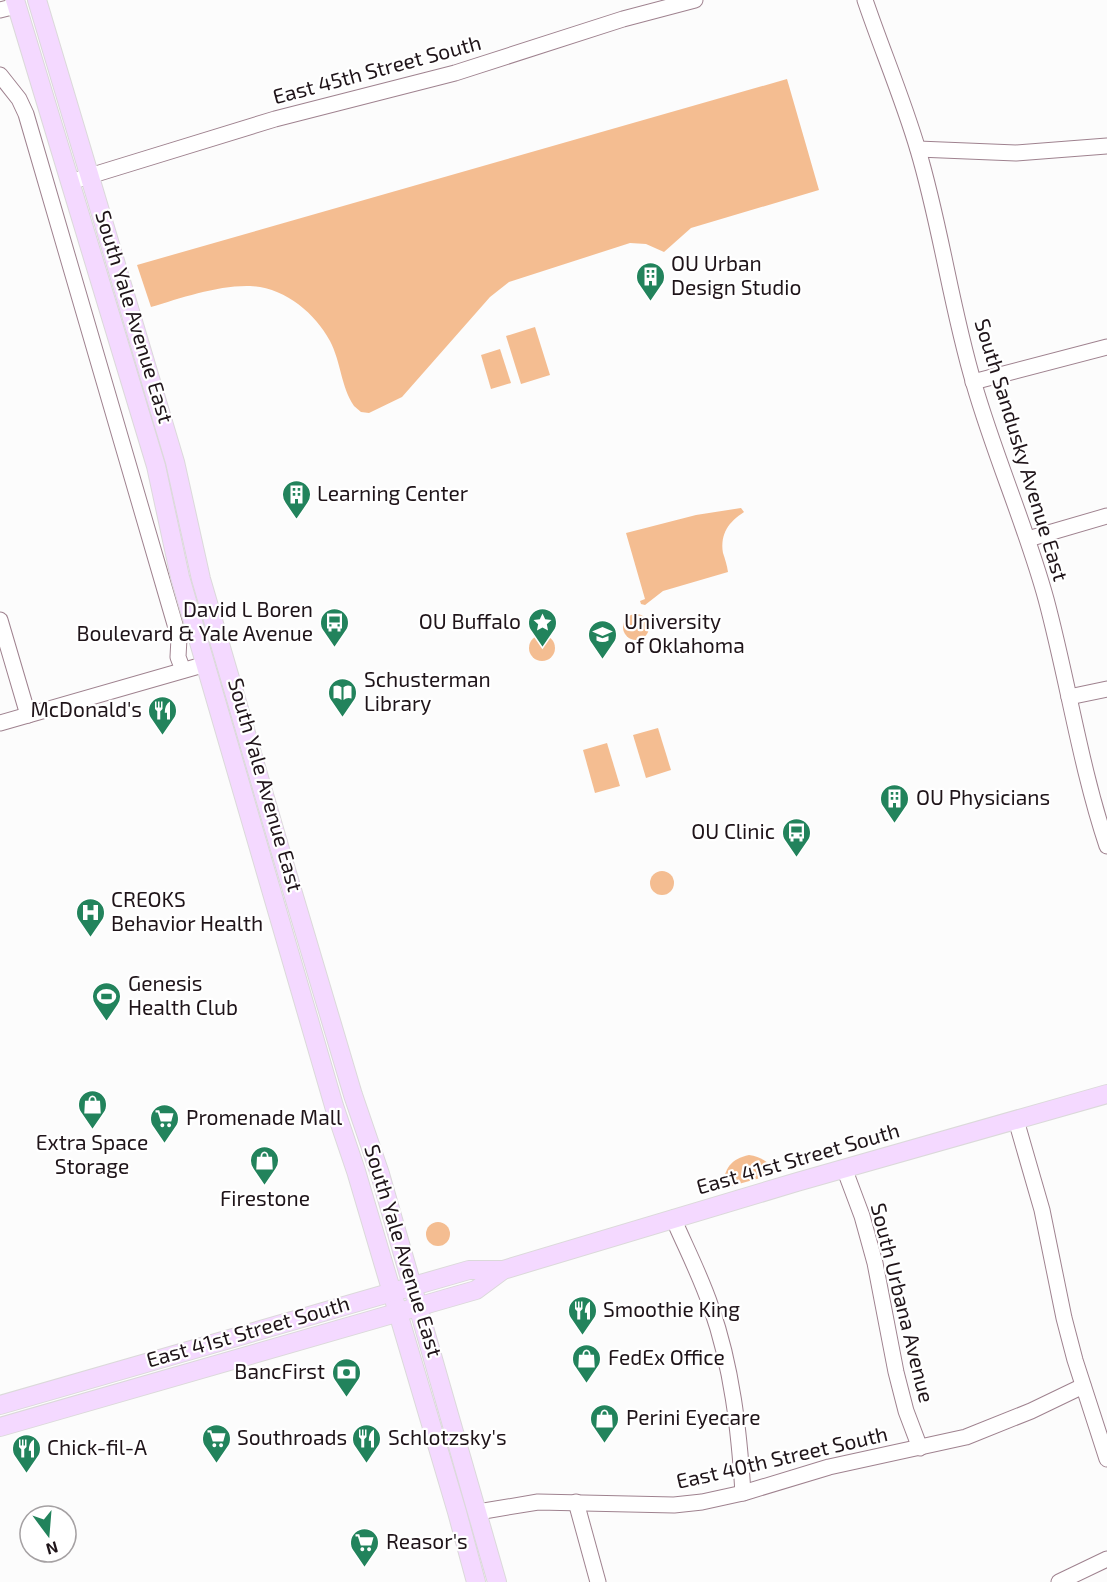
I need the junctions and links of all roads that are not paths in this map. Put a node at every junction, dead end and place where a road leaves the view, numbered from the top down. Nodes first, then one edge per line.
1 (39, 0) edge
2 (695, 0) edge
3 (865, 0) edge
4 (10, 5) edge
5 (0, 75) edge
6 (1107, 147) edge
7 (918, 149) junction
8 (90, 176) junction
9 (70, 182) junction
10 (135, 322) junction
11 (115, 328) junction
12 (1107, 347) edge
13 (973, 382) junction
14 (1107, 516) edge
15 (1028, 539) junction
16 (0, 620) edge
17 (225, 660) junction
18 (206, 664) junction
19 (183, 670) junction
20 (1107, 689) edge
21 (1069, 697) junction
22 (28, 714) junction
23 (0, 723) edge
24 (1107, 846) edge
25 (305, 1004) junction
26 (332, 1026) junction
27 (1107, 1094) edge
28 (1016, 1120) junction
29 (844, 1168) junction
30 (674, 1218) junction
31 (503, 1270) junction
32 (412, 1286) junction
33 (392, 1292) junction
34 (418, 1307) junction
35 (398, 1313) junction
36 (77, 1383) junction
37 (1083, 1386) junction
38 (59, 1388) junction
39 (0, 1405) edge
40 (75, 1406) junction
41 (0, 1427) edge
42 (920, 1448) junction
43 (1107, 1459) edge
44 (743, 1493) junction
45 (576, 1502) junction
46 (478, 1512) junction
47 (1107, 1559) edge
48 (476, 1582) edge
49 (497, 1582) edge
50 (598, 1582) edge
51 (1059, 1582) edge

1 - 4 main road
1 - 8 main road, South Yale Avenue East
2 - 8 street, East 45th Street South
3 - 7 street, South Sandusky Avenue East
4 - 9 main road, South Yale Avenue East
5 - 19 street
6 - 7 street
7 - 13 street, South Sandusky Avenue East
8 - 9 street, East 45th Street South
8 - 10 main road, South Yale Avenue East
9 - 11 main road, South Yale Avenue East
10 - 11 main road
10 - 17 main road, South Yale Avenue East
11 - 18 main road, South Yale Avenue East
12 - 13 street
13 - 15 street, South Sandusky Avenue East
14 - 15 street
15 - 21 street, South Sandusky Avenue East
16 - 22 street
17 - 18 main road
17 - 26 main road, South Yale Avenue East
18 - 19 street
18 - 25 main road, South Yale Avenue East
19 - 22 street
20 - 21 street
21 - 24 street, South Sandusky Avenue East
22 - 23 street
25 - 26 main road
25 - 33 main road, South Yale Avenue East
26 - 32 main road, South Yale Avenue East
27 - 28 main road, East 41st Street South
28 - 29 main road, East 41st Street South
28 - 37 street
29 - 30 main road, East 41st Street South
29 - 42 street, South Urbana Avenue
30 - 31 main road, East 41st Street South
30 - 44 street
31 - 32 main road, East 41st Street South
31 - 34 main road, East 41st Street South
32 - 33 main road, East 41st Street South
32 - 34 main road, South Yale Avenue East
33 - 35 main road, South Yale Avenue East
33 - 36 main road, East 41st Street South
34 - 35 main road, East 41st Street South
34 - 46 main road, South Yale Avenue East
35 - 40 main road, East 41st Street South
35 - 48 main road, South Yale Avenue East
36 - 38 main road, East 41st Street South
36 - 40 main road
37 - 42 street, East 40th Street South
37 - 43 street
38 - 39 main road, East 41st Street South
38 - 40 main road
40 - 41 main road, East 41st Street South
42 - 44 street, East 40th Street South
44 - 45 street, East 40th Street South
45 - 46 street, East 40th Street South
45 - 50 street
46 - 49 main road, South Yale Avenue East
47 - 51 street

